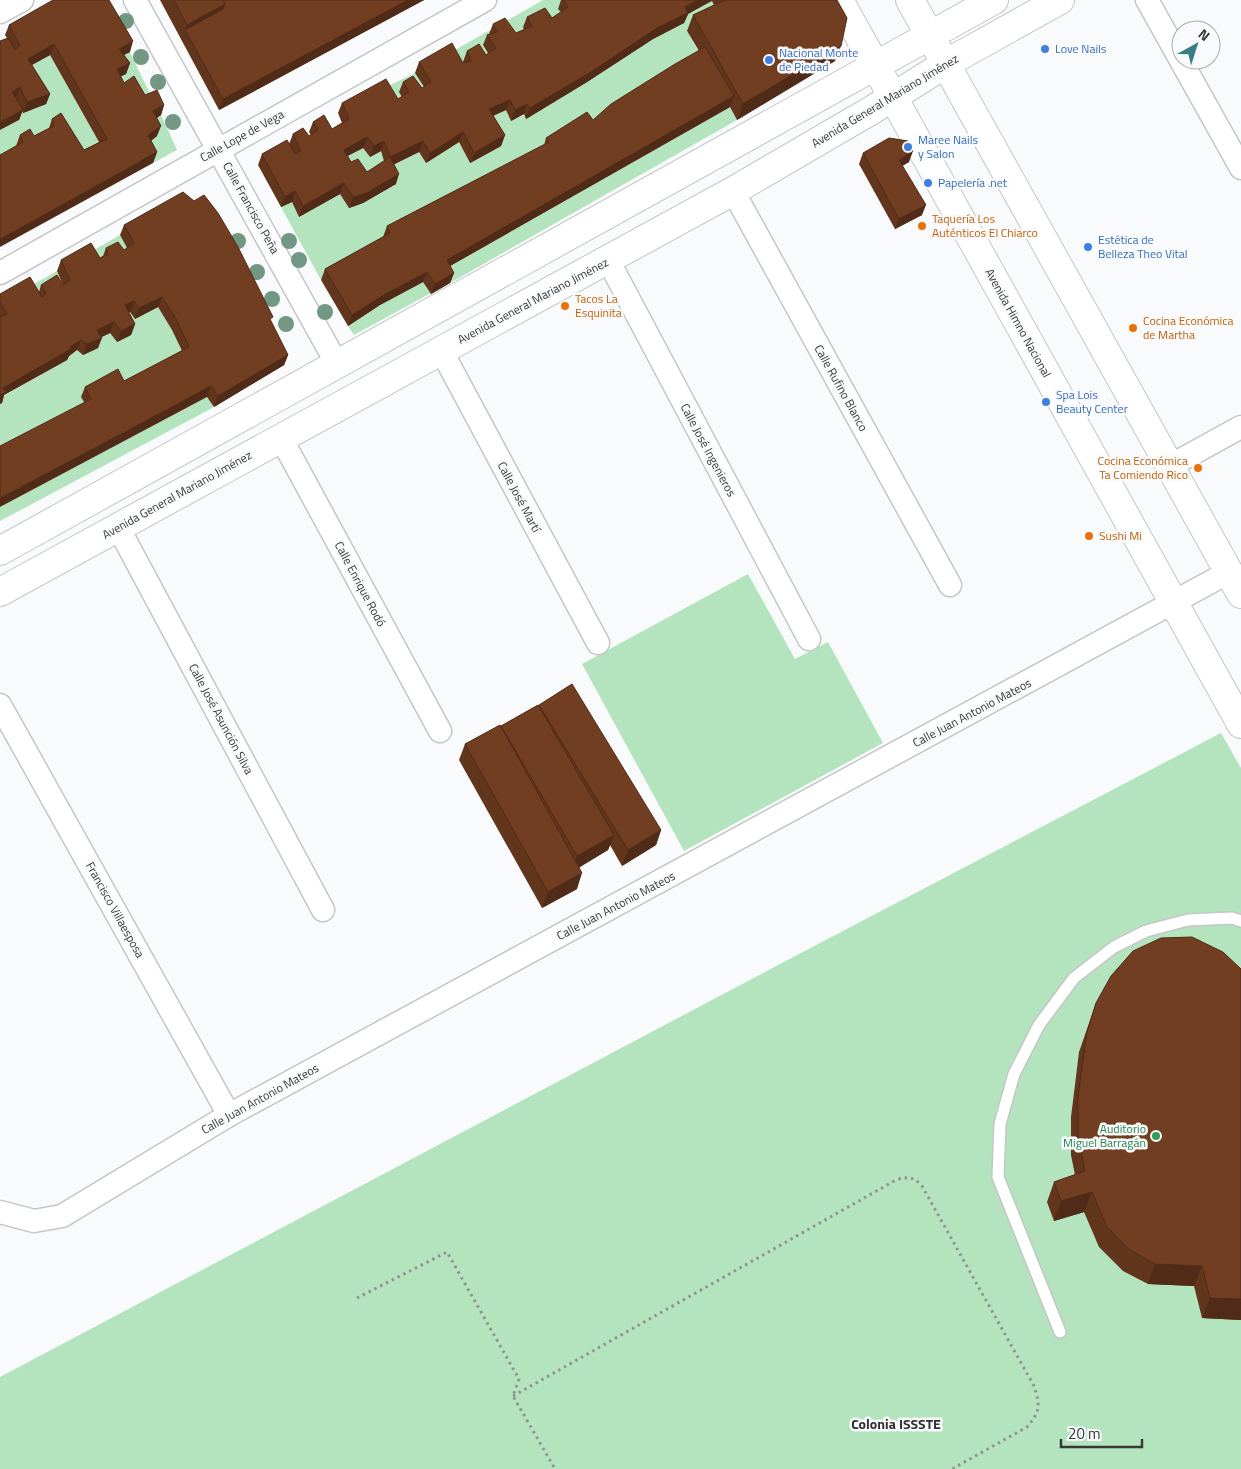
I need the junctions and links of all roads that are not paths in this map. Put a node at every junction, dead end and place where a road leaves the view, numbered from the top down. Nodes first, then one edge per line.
1 (22, 0) edge
2 (135, 0) edge
3 (485, 0) edge
4 (839, 0) edge
5 (910, 0) edge
6 (994, 0) edge
7 (1060, 0) edge
8 (1147, 0) edge
9 (0, 12) edge
10 (930, 36) junction
11 (947, 63) junction
12 (875, 66) junction
13 (893, 96) junction
14 (219, 149) junction
15 (1241, 168) edge
16 (733, 192) junction
17 (608, 260) junction
18 (0, 273) edge
19 (441, 350) junction
20 (337, 364) junction
21 (1241, 427) edge
22 (281, 438) junction
23 (1170, 466) junction
24 (118, 528) junction
25 (0, 551) edge
26 (1235, 583) edge
27 (950, 585) dead end
28 (0, 592) edge
29 (1174, 603) junction
30 (809, 639) dead end
31 (598, 644) dead end
32 (0, 705) edge
33 (1241, 724) edge
34 (440, 731) dead end
35 (323, 910) dead end
36 (1241, 921) edge
37 (229, 1115) junction
38 (0, 1212) edge
39 (1060, 1332) dead end

1 - 9 street
2 - 14 street, Calle Francisco Peña
3 - 14 street, Calle Lope de Vega
4 - 12 main road, Avenida Himno Nacional
5 - 10 main road
6 - 10 main road
7 - 11 main road, Avenida General Mariano Jiménez
8 - 15 street
10 - 11 main road
10 - 12 main road
11 - 13 main road, Avenida General Mariano Jiménez
11 - 23 main road
12 - 13 main road, Avenida Himno Nacional
12 - 20 main road
13 - 16 main road, Avenida General Mariano Jiménez
13 - 29 main road, Avenida Himno Nacional
14 - 18 street, Calle Lope de Vega
14 - 20 street, Calle Francisco Peña
16 - 17 main road, Avenida General Mariano Jiménez
16 - 27 street, Calle Rufino Blanco
17 - 19 main road, Avenida General Mariano Jiménez
17 - 30 street, Calle José Ingenieros
19 - 22 main road, Avenida General Mariano Jiménez
19 - 31 street, Calle José Martí
20 - 25 main road
21 - 23 street
22 - 24 main road, Avenida General Mariano Jiménez
22 - 34 street, Calle Enrique Rodó
23 - 26 main road
24 - 28 main road, Avenida General Mariano Jiménez
24 - 35 street, Calle José Asunción Silva
26 - 29 street, Calle Juan Antonio Mateos
29 - 33 main road, Avenida Himno Nacional
29 - 37 street, Calle Juan Antonio Mateos
32 - 37 street, Francisco Villaesposa
36 - 39 lane
37 - 38 street, Calle Juan Antonio Mateos

